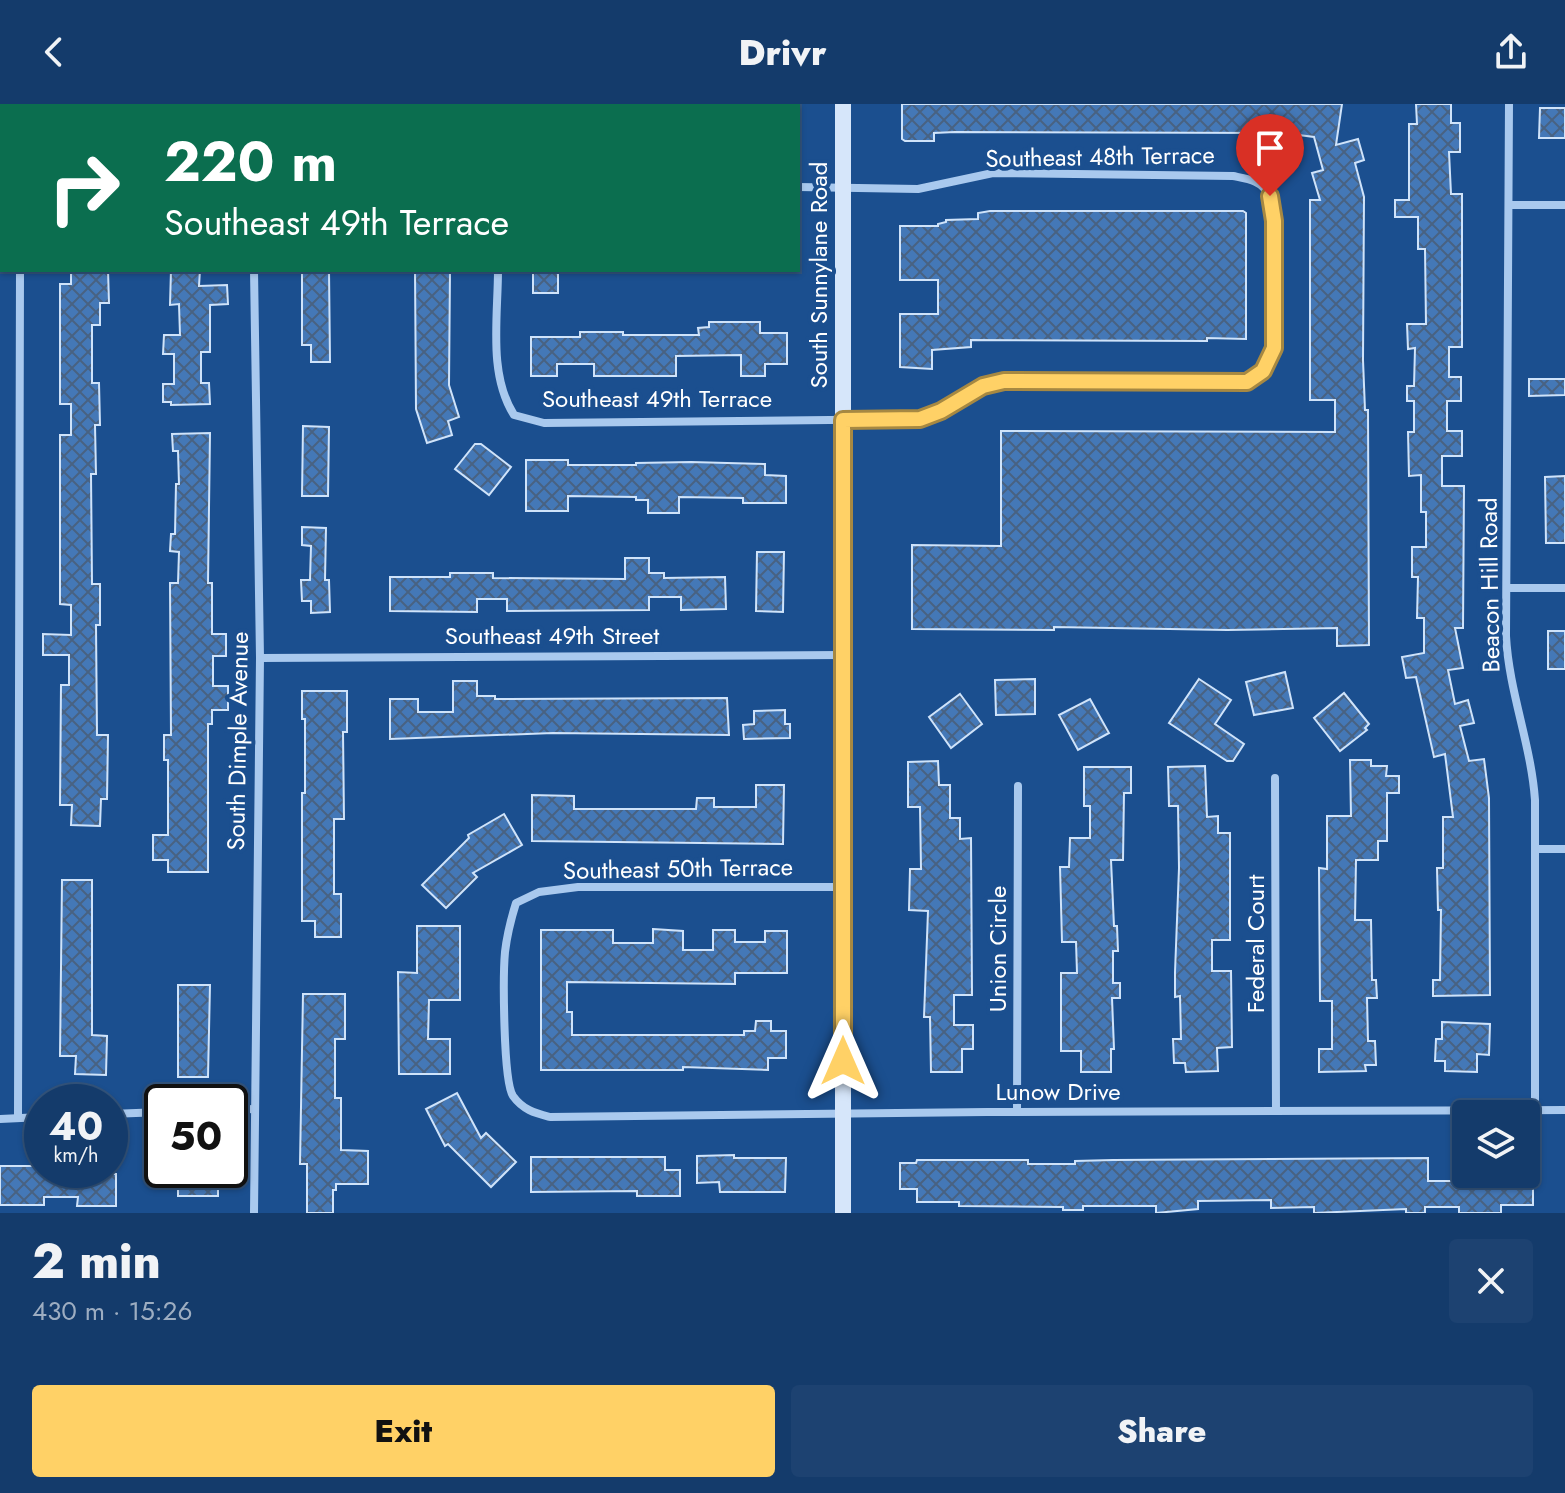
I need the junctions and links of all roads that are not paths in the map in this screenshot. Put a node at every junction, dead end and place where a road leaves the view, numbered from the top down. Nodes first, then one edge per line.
1 (843, 104) edge
2 (1509, 104) edge
3 (800, 187) edge
4 (843, 188) junction
5 (1509, 205) junction
6 (1565, 205) edge
7 (20, 272) edge
8 (254, 272) edge
9 (498, 272) edge
10 (1274, 273) joint
11 (843, 420) junction
12 (1507, 588) junction
13 (1565, 588) edge
14 (843, 655) junction
15 (260, 658) junction
16 (1275, 778) dead end
17 (1018, 786) dead end
18 (1535, 849) junction
19 (1565, 849) edge
20 (843, 887) junction
21 (1535, 1100) edge
22 (248, 1109) edge
23 (254, 1109) junction
24 (1452, 1110) edge
25 (1540, 1110) edge
26 (1565, 1110) edge
27 (1276, 1111) junction
28 (1017, 1112) junction
29 (843, 1114) junction
30 (550, 1117) joint
31 (18, 1118) junction
32 (24, 1118) edge
33 (0, 1119) edge
34 (254, 1213) edge
35 (843, 1213) edge

1 - 4 main road, South Sunnylane Road
2 - 5 street, Beacon Hill Road
3 - 4 street, Southeast 48th Terrace
4 - 10 street, Southeast 48th Terrace
4 - 11 main road, South Sunnylane Road
5 - 6 street
5 - 12 street, Beacon Hill Road
7 - 31 street
8 - 15 street, South Dimple Avenue
9 - 11 street, Southeast 49th Terrace
10 - 11 street, Southeast 49th Terrace
11 - 14 main road, South Sunnylane Road
12 - 13 street
12 - 18 street, Beacon Hill Road
14 - 15 street, Southeast 49th Street
14 - 20 main road, South Sunnylane Road
15 - 23 street, South Dimple Avenue
16 - 27 street, Federal Court
17 - 28 street, Union Circle
18 - 19 street
18 - 21 street, Beacon Hill Road
20 - 29 main road, South Sunnylane Road
20 - 30 street, Southeast 50th Terrace
22 - 23 street
23 - 34 street, South Dimple Avenue
24 - 27 street, Lunow Drive
25 - 26 street, Lunow Drive
27 - 28 street, Lunow Drive
28 - 29 street, Lunow Drive
29 - 30 street, Lunow Drive
29 - 35 main road, South Sunnylane Road
31 - 32 street
31 - 33 street

